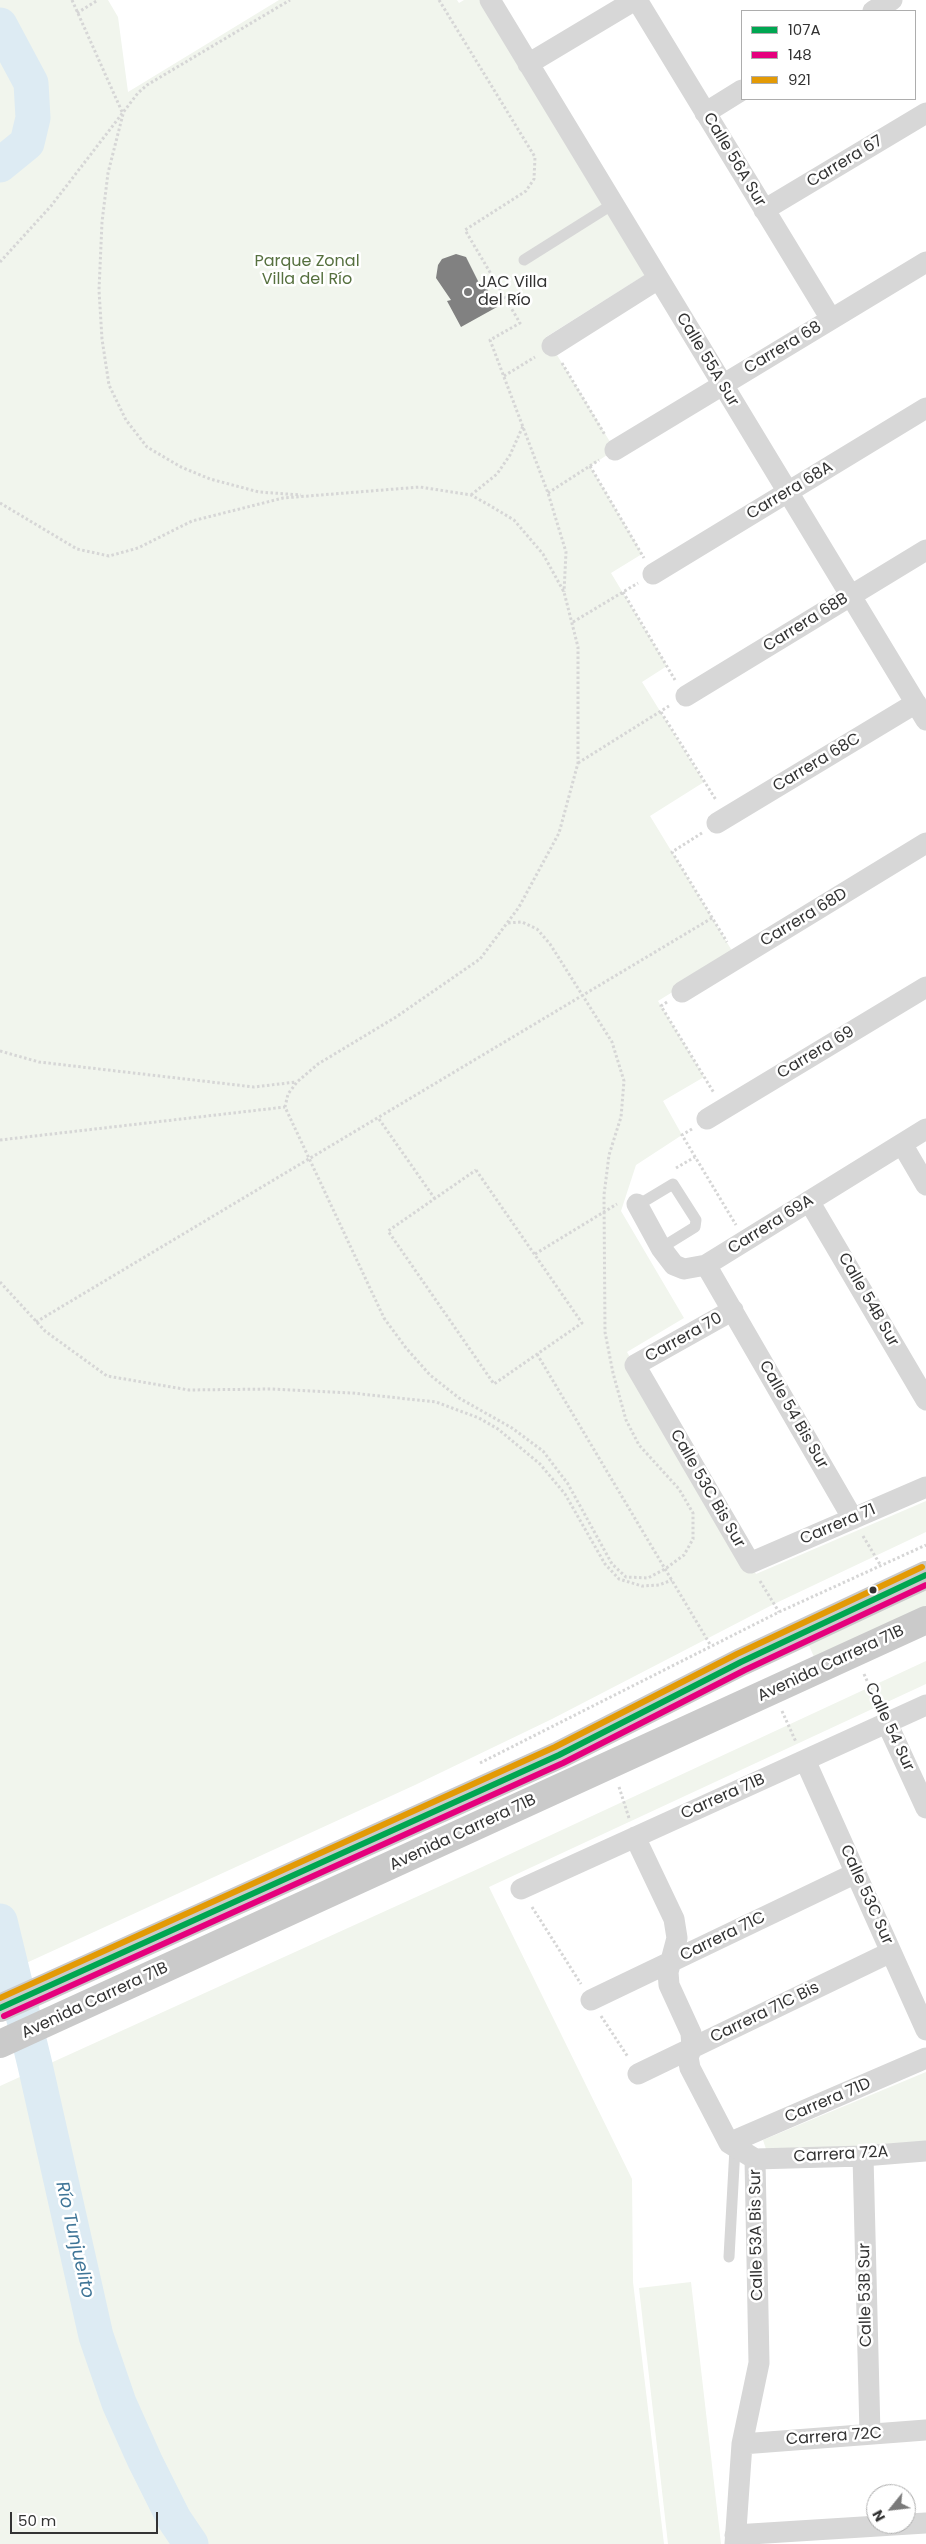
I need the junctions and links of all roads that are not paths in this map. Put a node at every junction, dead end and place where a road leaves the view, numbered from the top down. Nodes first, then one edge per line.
1 (490, 0) edge
2 (636, 0) edge
3 (892, 0) edge
4 (875, 10) edge
5 (528, 64) junction
6 (741, 91) edge
7 (705, 113) junction
8 (926, 113) edge
9 (613, 204) junction
10 (764, 210) junction
11 (524, 260) dead end
12 (926, 262) edge
13 (658, 280) junction
14 (831, 319) junction
15 (552, 346) road end
16 (722, 384) junction
17 (926, 408) edge
18 (615, 450) road end
19 (787, 493) junction
20 (926, 550) edge
21 (653, 574) road end
22 (850, 596) junction
23 (686, 696) road end
24 (921, 711) edge
25 (722, 821) road end
26 (926, 843) edge
27 (926, 987) edge
28 (682, 992) dead end
29 (715, 1114) road end
30 (926, 1129) edge
31 (902, 1144) junction
32 (926, 1185) edge
33 (809, 1201) junction
34 (632, 1204) joint
35 (661, 1248) junction
36 (706, 1265) junction
37 (733, 1310) junction
38 (635, 1365) joint
39 (926, 1400) edge
40 (926, 1487) edge
41 (853, 1519) junction
42 (750, 1563) joint
43 (926, 1575) edge
44 (926, 1620) edge
45 (926, 1705) edge
46 (887, 1723) junction
47 (805, 1760) junction
48 (926, 1808) edge
49 (635, 1837) junction
50 (856, 1873) junction
51 (521, 1889) dead end
52 (891, 1952) junction
53 (672, 1961) junction
54 (591, 2000) dead end
55 (0, 2008) edge
56 (926, 2030) edge
57 (0, 2044) edge
58 (692, 2048) junction
59 (926, 2058) edge
60 (638, 2074) dead end
61 (732, 2146) junction
62 (926, 2151) edge
63 (863, 2156) junction
64 (755, 2159) junction
65 (729, 2257) dead end
66 (926, 2430) edge
67 (870, 2434) junction
68 (742, 2444) junction
69 (926, 2523) edge
70 (735, 2540) edge

1 - 5 street, Calle 55A Sur
2 - 5 street
2 - 7 street, Calle 56A Sur
3 - 4 street
5 - 9 street, Calle 55A Sur
6 - 7 street
7 - 10 street, Calle 56A Sur
8 - 10 street, Carrera 67
9 - 11 lane
9 - 13 street, Calle 55A Sur
10 - 14 street, Calle 56A Sur
12 - 14 street, Carrera 68
13 - 15 street
13 - 16 street, Calle 55A Sur
14 - 16 street, Carrera 68
16 - 18 street, Carrera 68
16 - 19 street, Calle 55A Sur
17 - 19 street, Carrera 68A
19 - 21 street, Carrera 68A
19 - 22 street, Calle 55A Sur
20 - 22 street, Carrera 68B
22 - 23 street, Carrera 68B
22 - 24 street, Calle 55A Sur
24 - 25 street, Carrera 68C
26 - 28 street, Carrera 68D
27 - 29 street, Carrera 69
30 - 31 street, Carrera 69A
31 - 32 street
31 - 33 street, Carrera 69A
33 - 36 street, Carrera 69A
33 - 39 street, Calle 54B Sur
34 - 35 street, Carrera 69A
34 - 35 lane
35 - 36 street, Carrera 69A
36 - 37 street, Calle 54 Bis Sur
37 - 38 street, Carrera 70
37 - 41 street, Calle 54 Bis Sur
38 - 42 street, Calle 53C Bis Sur
40 - 41 street, Carrera 71
41 - 42 street, Carrera 71
43 - 55 main road, Avenida Carrera 71B
44 - 57 main road, Avenida Carrera 71B
45 - 46 street, Carrera 71B
46 - 47 street, Carrera 71B
46 - 48 street, Calle 54 Sur
47 - 49 street, Carrera 71B
47 - 50 street, Calle 53C Sur
49 - 51 street, Carrera 71B
49 - 53 street
50 - 52 street, Calle 53C Sur
50 - 53 street, Carrera 71C
52 - 56 street, Calle 53C Sur
52 - 58 street, Carrera 71C Bis
53 - 54 street, Carrera 71C
53 - 58 street
58 - 60 street, Carrera 71C Bis
58 - 61 street
59 - 61 street, Carrera 71D
61 - 64 street, Calle 53A Bis Sur
61 - 65 lane
62 - 63 street, Carrera 72A
63 - 64 street, Carrera 72A
63 - 67 street, Calle 53B Sur
64 - 68 street, Calle 53A Bis Sur
66 - 67 street, Carrera 72C
67 - 68 street, Carrera 72C
68 - 70 street, Calle 53A Bis Sur
69 - 70 street

